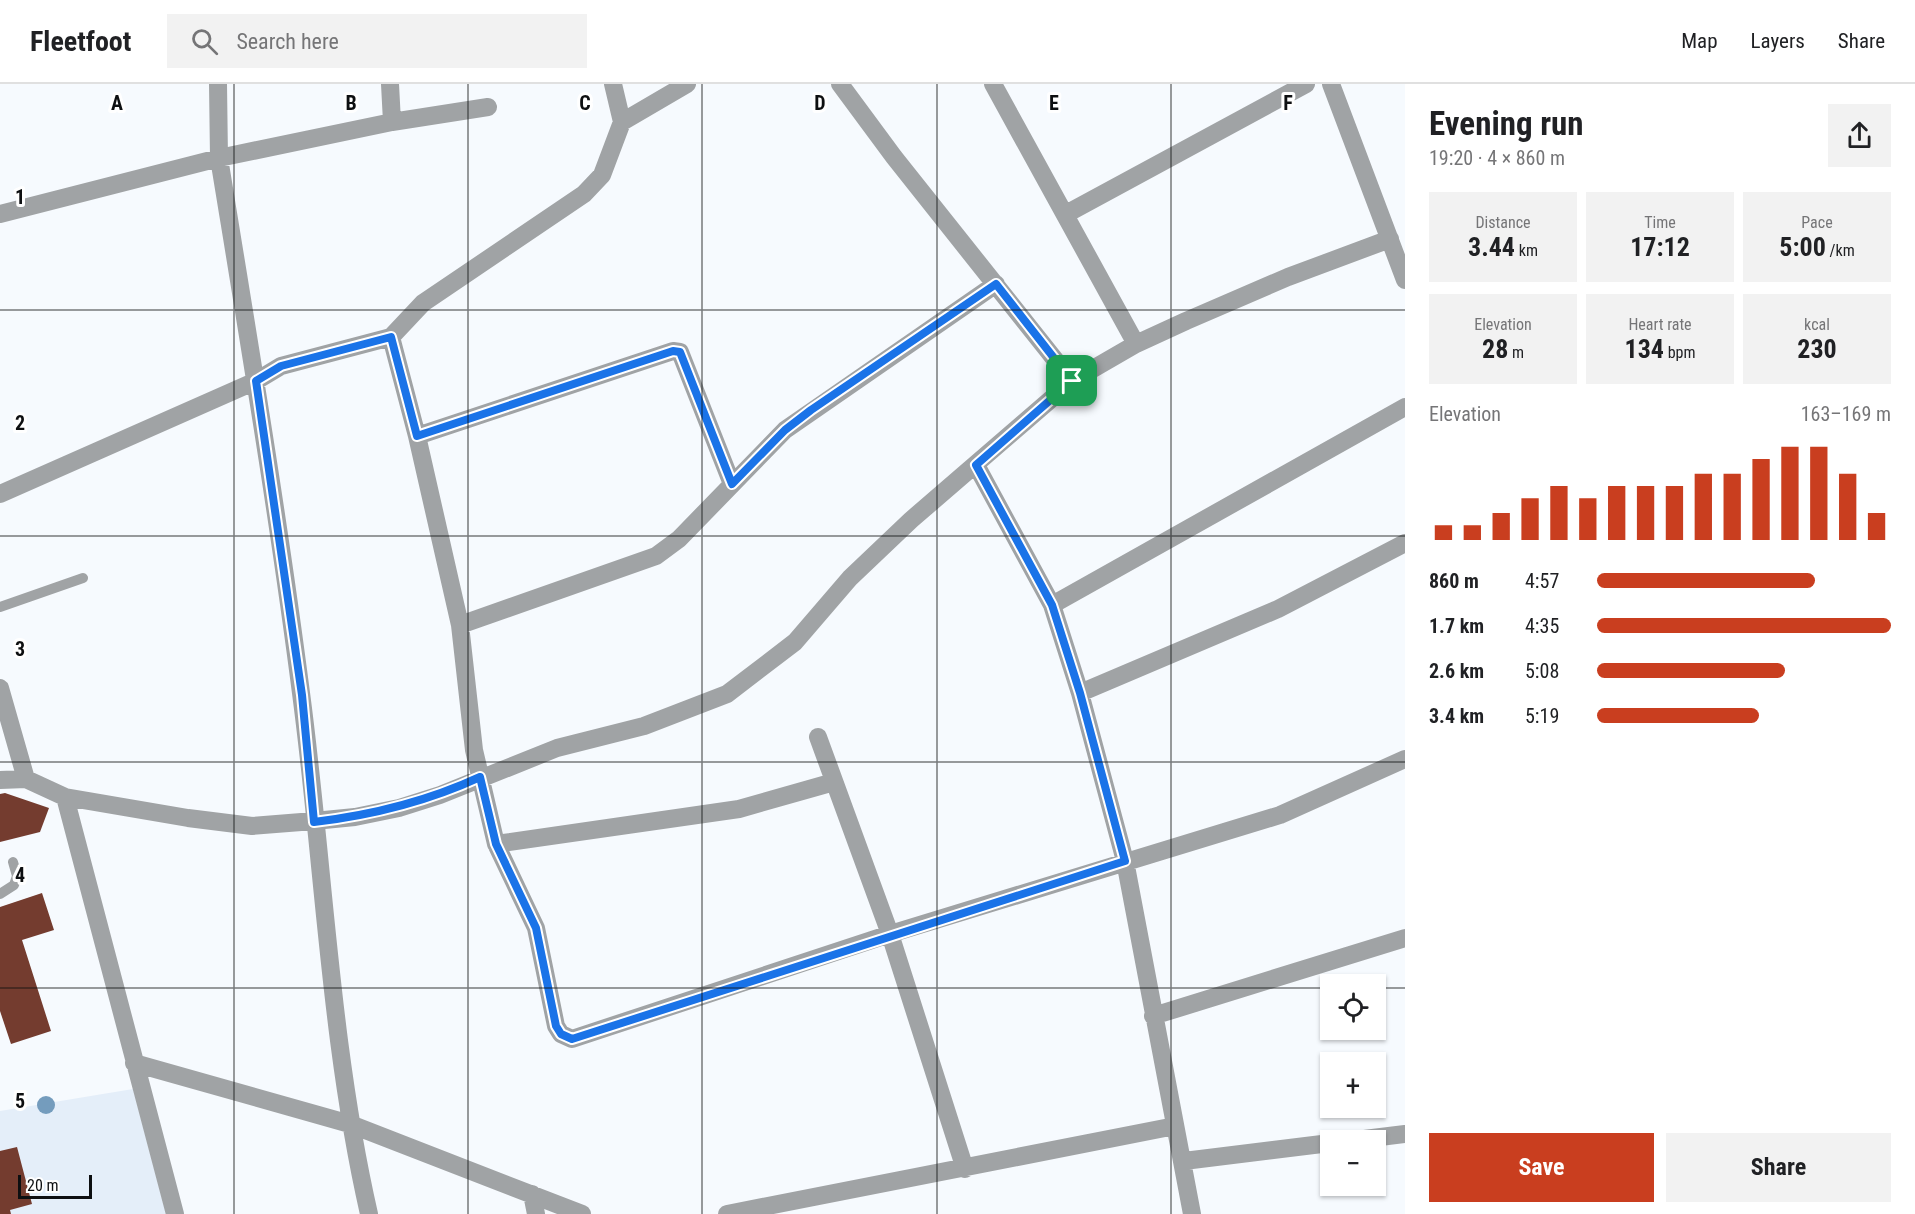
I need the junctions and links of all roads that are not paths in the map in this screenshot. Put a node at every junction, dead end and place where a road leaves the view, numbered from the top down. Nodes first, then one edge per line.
1 (218, 84) edge
2 (390, 84) edge
3 (613, 84) edge
4 (687, 84) edge
5 (840, 84) edge
6 (993, 84) edge
7 (1306, 84) edge
8 (1331, 84) edge
9 (488, 107) dead end
10 (622, 122) junction
11 (392, 123) junction
12 (219, 158) junction
13 (0, 214) edge
14 (1066, 214) junction
15 (1390, 239) junction
16 (1405, 280) edge
17 (996, 284) junction
18 (391, 337) junction
19 (1136, 344) junction
20 (256, 381) junction
21 (1072, 381) junction
22 (1405, 407) edge
23 (417, 436) junction
24 (976, 465) junction
25 (732, 484) junction
26 (0, 494) edge
27 (1405, 543) edge
28 (83, 578) dead end
29 (1052, 605) junction
30 (0, 607) edge
31 (460, 625) junction
32 (0, 688) edge
33 (1080, 693) junction
34 (818, 737) dead end
35 (1405, 759) edge
36 (480, 777) junction
37 (26, 779) junction
38 (0, 780) edge
39 (834, 782) junction
40 (65, 797) junction
41 (314, 822) junction
42 (496, 844) junction
43 (1125, 861) junction
44 (13, 862) dead end
45 (0, 894) edge
46 (890, 934) junction
47 (1405, 938) edge
48 (1153, 1016) junction
49 (134, 1064) junction
50 (350, 1124) junction
51 (1175, 1126) junction
52 (1405, 1134) edge
53 (1386, 1136) edge
54 (1320, 1144) edge
55 (1184, 1161) junction
56 (965, 1169) junction
57 (532, 1194) junction
58 (175, 1214) edge
59 (369, 1214) edge
60 (536, 1214) edge
61 (582, 1214) edge
62 (728, 1214) edge
63 (1192, 1214) edge

1 - 12 street
2 - 11 street
3 - 10 street
4 - 10 street
5 - 17 street
6 - 14 street
7 - 14 street
8 - 15 street
9 - 11 street
10 - 18 street
11 - 12 street
12 - 13 street
12 - 20 street
14 - 19 street
15 - 16 street
15 - 19 street
17 - 21 street
17 - 25 street
18 - 20 street
18 - 23 street
19 - 21 street
20 - 26 street
20 - 41 street
21 - 24 street
22 - 29 street
23 - 25 street
23 - 31 street
24 - 29 street
24 - 36 street
25 - 31 street
27 - 33 street
28 - 30 lane
29 - 33 street
31 - 36 street
32 - 37 street
33 - 43 street
34 - 39 street
35 - 43 street
36 - 41 street
36 - 42 street
37 - 38 street
37 - 40 street
39 - 42 street
39 - 46 street
40 - 41 street
40 - 49 street
41 - 50 street
42 - 46 street
43 - 46 street
43 - 48 street
44 - 45 lane
46 - 56 street
47 - 48 street
48 - 51 street
49 - 50 street
49 - 58 street
50 - 57 street
50 - 59 street
51 - 55 street
51 - 56 street
52 - 53 street
54 - 55 street
55 - 63 street
56 - 62 street
57 - 60 street
57 - 61 street

